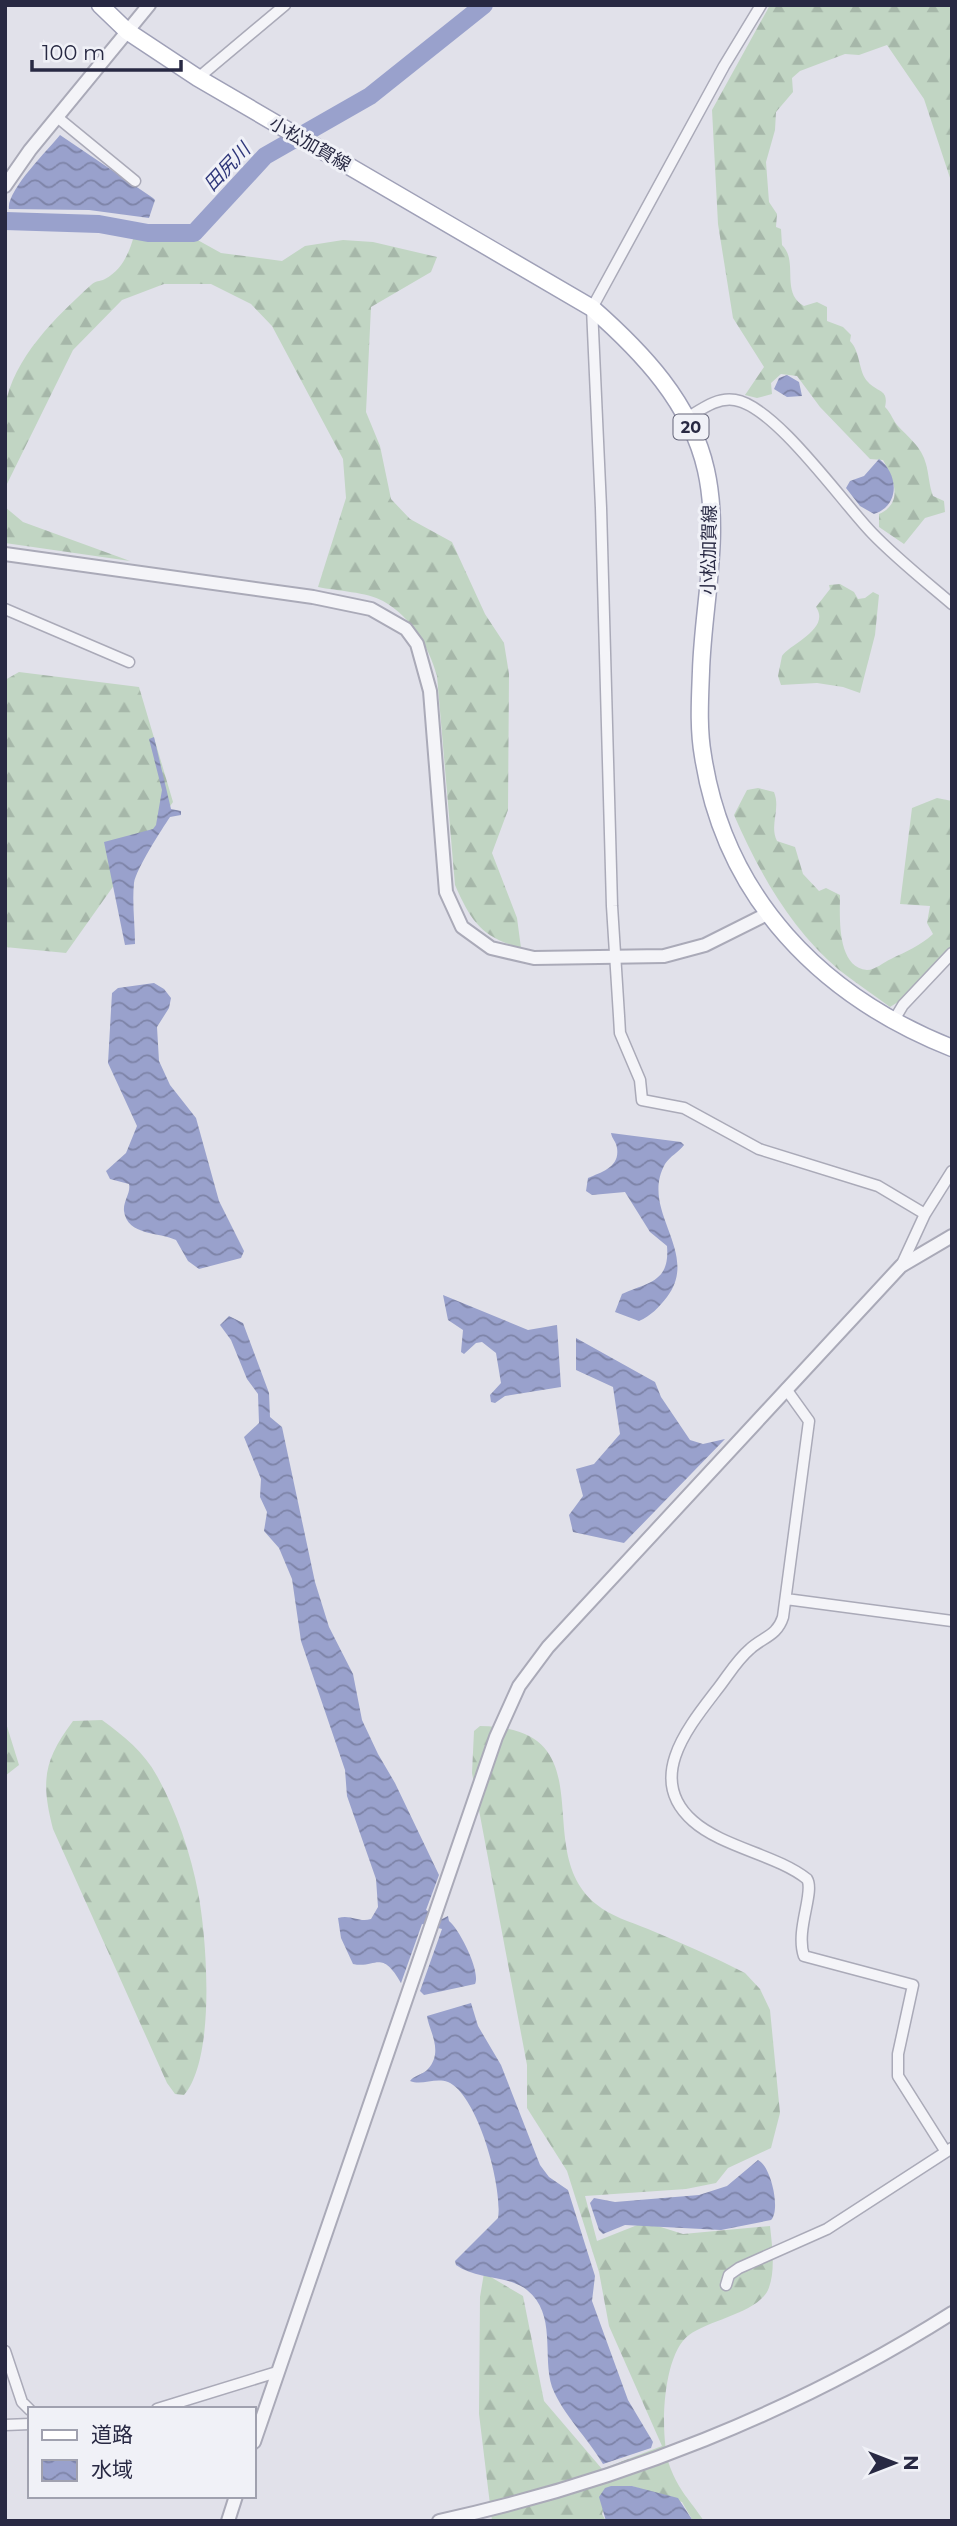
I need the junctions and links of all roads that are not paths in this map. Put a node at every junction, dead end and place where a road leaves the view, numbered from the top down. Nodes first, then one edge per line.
1 (100, 5) edge
2 (149, 5) edge
3 (285, 5) edge
4 (761, 5) edge
5 (127, 30) junction
6 (198, 78) junction
7 (57, 117) junction
8 (135, 181) dead end
9 (5, 186) edge
10 (592, 308) junction
11 (687, 418) junction
12 (5, 554) edge
13 (952, 604) edge
14 (5, 609) edge
15 (129, 662) dead end
16 (767, 914) junction
17 (952, 953) edge
18 (618, 959) junction
19 (894, 1020) junction
20 (950, 1042) edge
21 (952, 1171) edge
22 (925, 1214) junction
23 (952, 1236) edge
24 (901, 1266) junction
25 (786, 1389) junction
26 (786, 1599) junction
27 (952, 1621) edge
28 (949, 2150) edge
29 (726, 2285) dead end
30 (952, 2313) edge
31 (5, 2351) edge
32 (278, 2372) junction
33 (164, 2407) edge
34 (28, 2408) edge
35 (28, 2424) edge
36 (5, 2425) edge
37 (256, 2436) edge
38 (235, 2498) edge
39 (228, 2521) edge
40 (439, 2521) edge

1 - 5 main road, 小松加賀線 / 20
2 - 5 street
3 - 6 street
4 - 10 street
5 - 6 main road, 小松加賀線 / 20
5 - 7 street
6 - 10 main road, 小松加賀線 / 20
7 - 8 street
7 - 9 street
10 - 11 main road, 小松加賀線 / 20
10 - 18 street
11 - 13 street
11 - 16 main road, 小松加賀線 / 20
12 - 18 street
14 - 15 street
16 - 18 street
16 - 19 main road, 小松加賀線 / 20
17 - 19 street
18 - 22 street
19 - 20 main road, 小松加賀線 / 20
21 - 22 street
22 - 24 street
23 - 24 street
24 - 25 street
25 - 26 street
25 - 32 street
26 - 27 street
26 - 28 street
28 - 29 street
30 - 40 street
31 - 34 street
32 - 33 street
32 - 37 street
35 - 36 street
38 - 39 street

